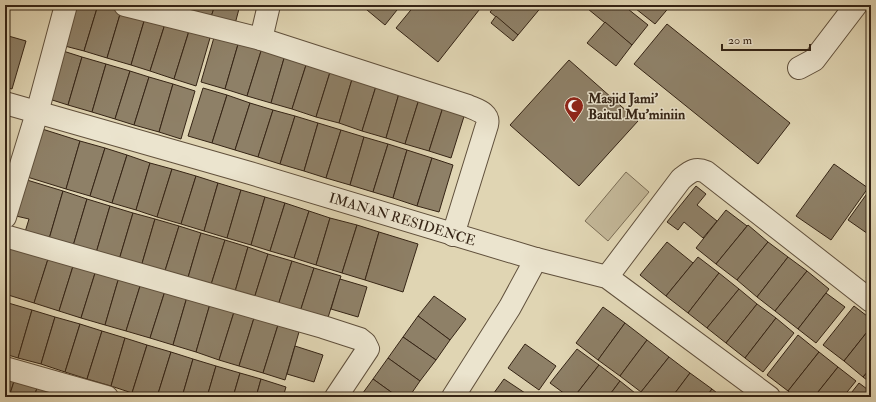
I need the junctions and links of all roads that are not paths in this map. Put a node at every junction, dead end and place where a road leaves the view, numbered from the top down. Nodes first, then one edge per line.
1 (66, 5) edge
2 (125, 5) edge
3 (269, 5) edge
4 (856, 5) edge
5 (261, 39) junction
6 (799, 68) dead end
7 (5, 103) edge
8 (37, 113) junction
9 (5, 217) edge
10 (453, 235) junction
11 (5, 236) edge
12 (536, 259) junction
13 (607, 277) junction
14 (871, 301) edge
15 (5, 368) edge
16 (107, 397) edge
17 (336, 397) edge
18 (453, 397) edge
19 (769, 397) edge

1 - 8 street
2 - 5 street
3 - 5 street
4 - 6 street
5 - 10 street
7 - 8 street, IMANAN RESIDENCE
8 - 9 street
8 - 10 street, IMANAN RESIDENCE
10 - 12 street, IMANAN RESIDENCE
11 - 17 street
12 - 13 street, IMANAN RESIDENCE
12 - 18 street
13 - 14 street
13 - 19 street, IMANAN RESIDENCE
15 - 16 street

